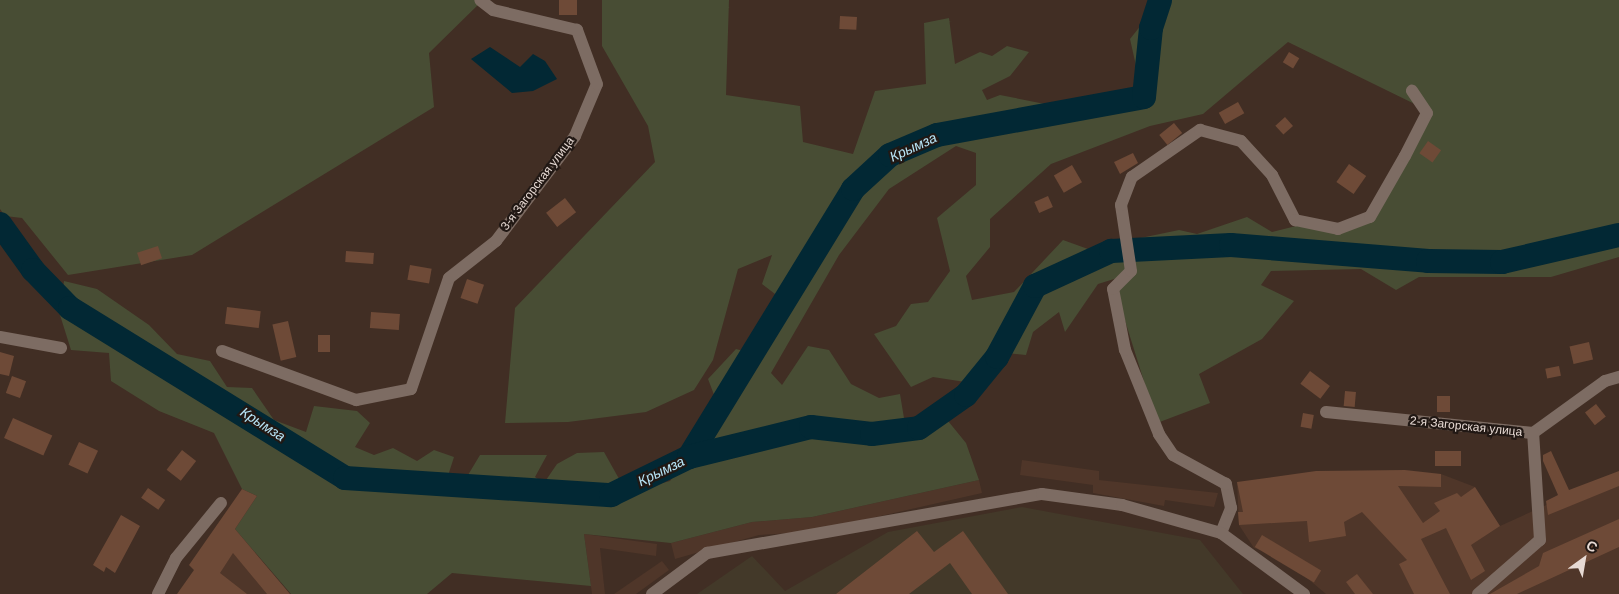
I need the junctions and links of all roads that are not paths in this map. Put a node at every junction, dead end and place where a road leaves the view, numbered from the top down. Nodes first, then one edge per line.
1 (480, 0) edge
2 (1412, 91) dead end
3 (0, 337) edge
4 (61, 348) dead end
5 (222, 351) dead end
6 (1619, 377) edge
7 (1326, 412) dead end
8 (1533, 433) junction
9 (221, 503) dead end
10 (1220, 534) junction
11 (158, 594) edge
12 (652, 594) edge
13 (1304, 594) edge
14 (1478, 594) edge

1 - 5 street, 3-я Загорская улица
2 - 10 street
3 - 4 street
6 - 8 street, 2-я Загорская улица
7 - 8 street, 2-я Загорская улица
8 - 14 street
9 - 11 street
10 - 12 street
10 - 13 street

